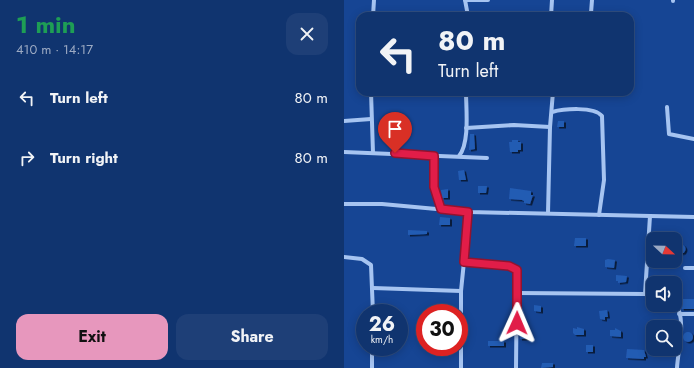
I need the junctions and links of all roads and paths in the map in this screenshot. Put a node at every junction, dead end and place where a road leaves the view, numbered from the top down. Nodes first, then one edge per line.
1 (374, 0) edge
2 (465, 0) edge
3 (488, 0) edge
4 (552, 0) edge
5 (592, 0) edge
6 (373, 12) edge
7 (467, 12) edge
8 (551, 12) edge
9 (591, 12) dead end
10 (371, 96) edge
11 (466, 96) edge
12 (553, 96) edge
13 (667, 107) dead end
14 (552, 112) junction
15 (371, 120) junction
16 (344, 122) edge
17 (550, 127) junction
18 (466, 128) junction
19 (694, 139) edge
20 (344, 152) edge
21 (373, 153) junction
22 (434, 156) junction
23 (459, 156) junction
24 (486, 158) dead end
25 (344, 204) edge
26 (441, 209) junction
27 (468, 212) junction
28 (548, 213) junction
29 (599, 214) junction
30 (650, 216) junction
31 (694, 217) edge
32 (344, 257) edge
33 (464, 262) junction
34 (685, 268) dead end
35 (694, 268) edge
36 (373, 288) junction
37 (462, 291) junction
38 (517, 293) junction
39 (645, 294) joint
40 (373, 304) edge
41 (679, 314) joint
42 (694, 314) edge
43 (372, 356) edge
44 (372, 368) edge
45 (461, 368) edge
46 (516, 368) edge
47 (676, 368) edge

1 - 6 street
2 - 3 street
2 - 7 street
4 - 8 street
5 - 9 street
10 - 15 street
11 - 18 street
12 - 14 street
13 - 19 street
14 - 17 street
14 - 29 street
15 - 16 street
15 - 21 street
17 - 18 street
17 - 28 street
18 - 23 street
20 - 21 street
21 - 22 street
22 - 23 street
22 - 26 street
23 - 24 street
25 - 26 street
26 - 27 street
27 - 28 street
27 - 33 street
28 - 29 street
29 - 30 street
30 - 31 street
30 - 39 street
32 - 36 street
33 - 37 street
33 - 38 street
34 - 35 street
36 - 37 street
36 - 40 street
37 - 45 street
38 - 39 street
38 - 46 street
41 - 42 street
41 - 47 street
43 - 44 street

